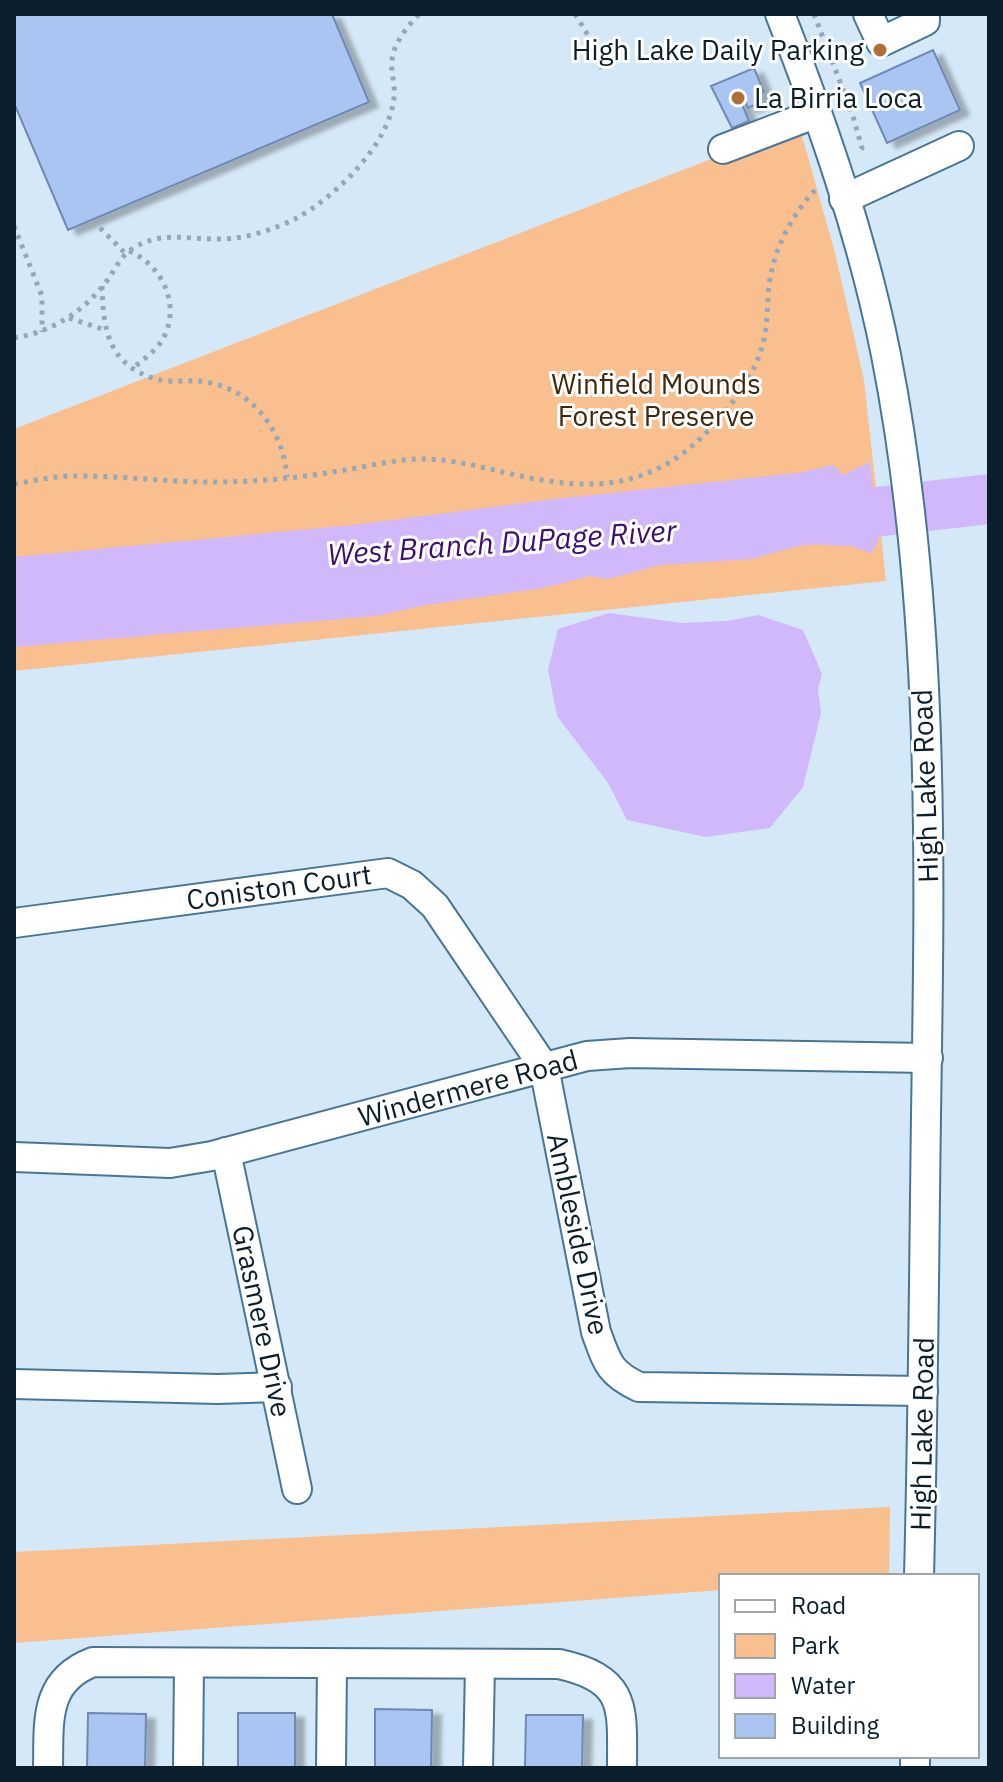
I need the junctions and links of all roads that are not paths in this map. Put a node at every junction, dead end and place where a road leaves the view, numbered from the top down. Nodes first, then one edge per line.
1 (780, 14) edge
2 (868, 14) edge
3 (925, 14) edge
4 (817, 113) junction
5 (959, 146) dead end
6 (723, 149) dead end
7 (844, 199) junction
8 (14, 923) edge
9 (928, 1058) junction
10 (544, 1067) junction
11 (226, 1152) junction
12 (14, 1157) edge
13 (14, 1384) edge
14 (277, 1387) junction
15 (923, 1391) junction
16 (297, 1489) dead end
17 (919, 1574) edge
18 (189, 1663) junction
19 (332, 1664) junction
20 (480, 1664) junction
21 (48, 1768) edge
22 (188, 1768) edge
23 (331, 1768) edge
24 (478, 1768) edge
25 (622, 1768) edge

1 - 4 street, High Lake Road
2 - 3 street
4 - 6 street
4 - 7 street, High Lake Road
5 - 7 street
7 - 9 street, High Lake Road
8 - 10 street, Coniston Court
9 - 10 street, Windermere Road
9 - 15 street, High Lake Road
10 - 11 street, Windermere Road
10 - 15 street, Ambleside Drive
11 - 12 street, Windermere Road
11 - 14 street, Grasmere Drive
13 - 14 street
14 - 16 street, Grasmere Drive
15 - 17 street, High Lake Road
18 - 19 street
18 - 21 street
18 - 22 street
19 - 20 street
19 - 23 street
20 - 24 street
20 - 25 street

